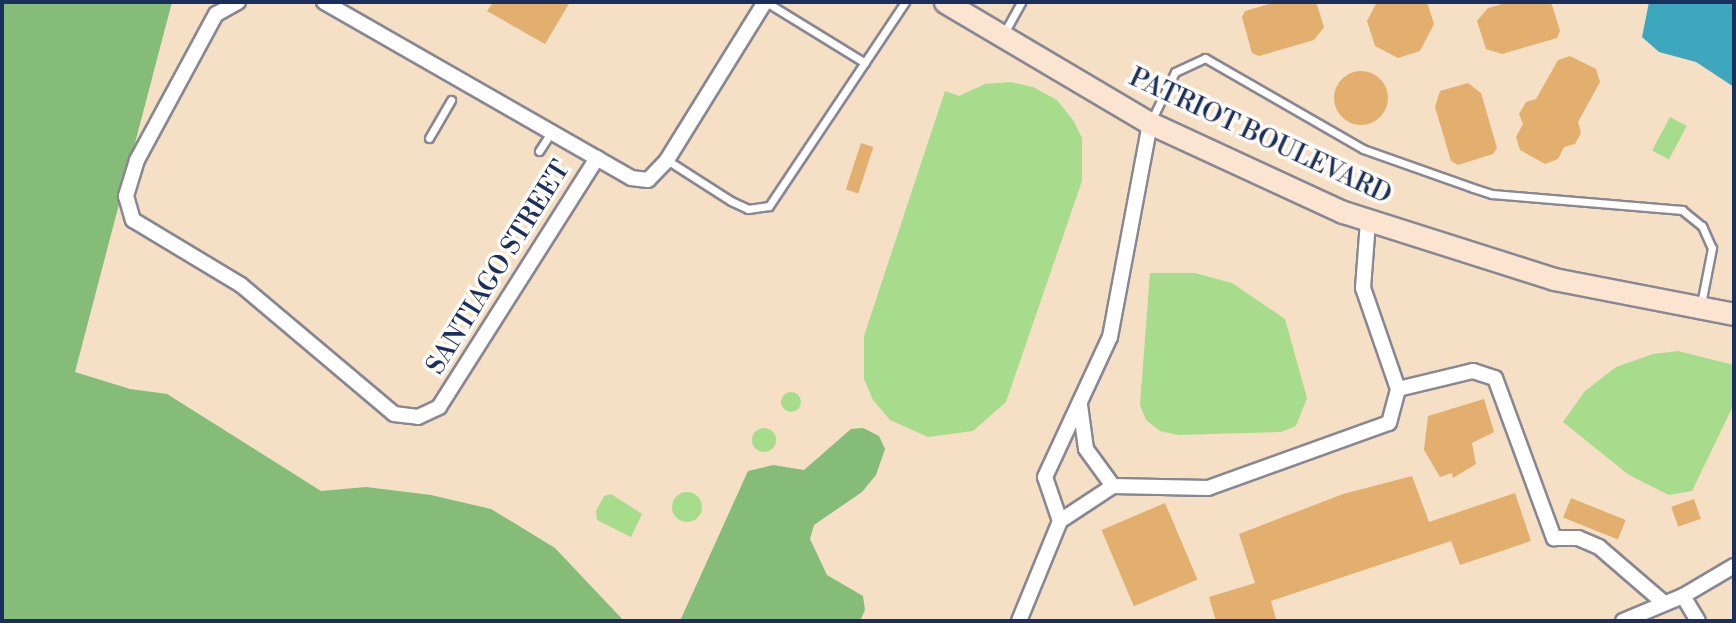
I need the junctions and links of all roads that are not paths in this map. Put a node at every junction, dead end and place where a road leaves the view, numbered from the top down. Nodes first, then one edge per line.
1 (238, 2) edge
2 (324, 2) edge
3 (766, 2) edge
4 (905, 2) edge
5 (945, 2) edge
6 (1021, 2) edge
7 (1002, 36) junction
8 (865, 63) junction
9 (451, 100) dead end
10 (1150, 123) junction
11 (553, 130) junction
12 (429, 138) dead end
13 (539, 151) dead end
14 (597, 158) junction
15 (667, 160) junction
16 (1368, 222) junction
17 (1700, 309) junction
18 (1734, 314) edge
19 (1398, 389) junction
20 (1080, 403) junction
21 (1113, 486) junction
22 (1060, 520) junction
23 (1734, 566) edge
24 (1683, 596) junction
25 (1664, 603) junction
26 (1019, 621) edge
27 (1623, 621) edge
28 (1698, 621) edge

1 - 14 street, SANTIAGO STREET
2 - 11 street
3 - 8 lane
3 - 15 street
4 - 8 lane
5 - 7 street, PATRIOT BOULEVARD
6 - 7 lane
7 - 10 street, PATRIOT BOULEVARD
8 - 15 lane
9 - 12 lane
10 - 16 street, PATRIOT BOULEVARD
10 - 17 lane
10 - 20 street
11 - 13 lane
11 - 14 street
14 - 15 street
16 - 17 street, PATRIOT BOULEVARD
16 - 19 street
17 - 18 street, PATRIOT BOULEVARD
19 - 21 street
19 - 25 street
20 - 21 street
20 - 22 street
21 - 22 street
22 - 26 street
23 - 24 street
24 - 25 street
24 - 28 street
25 - 27 street

